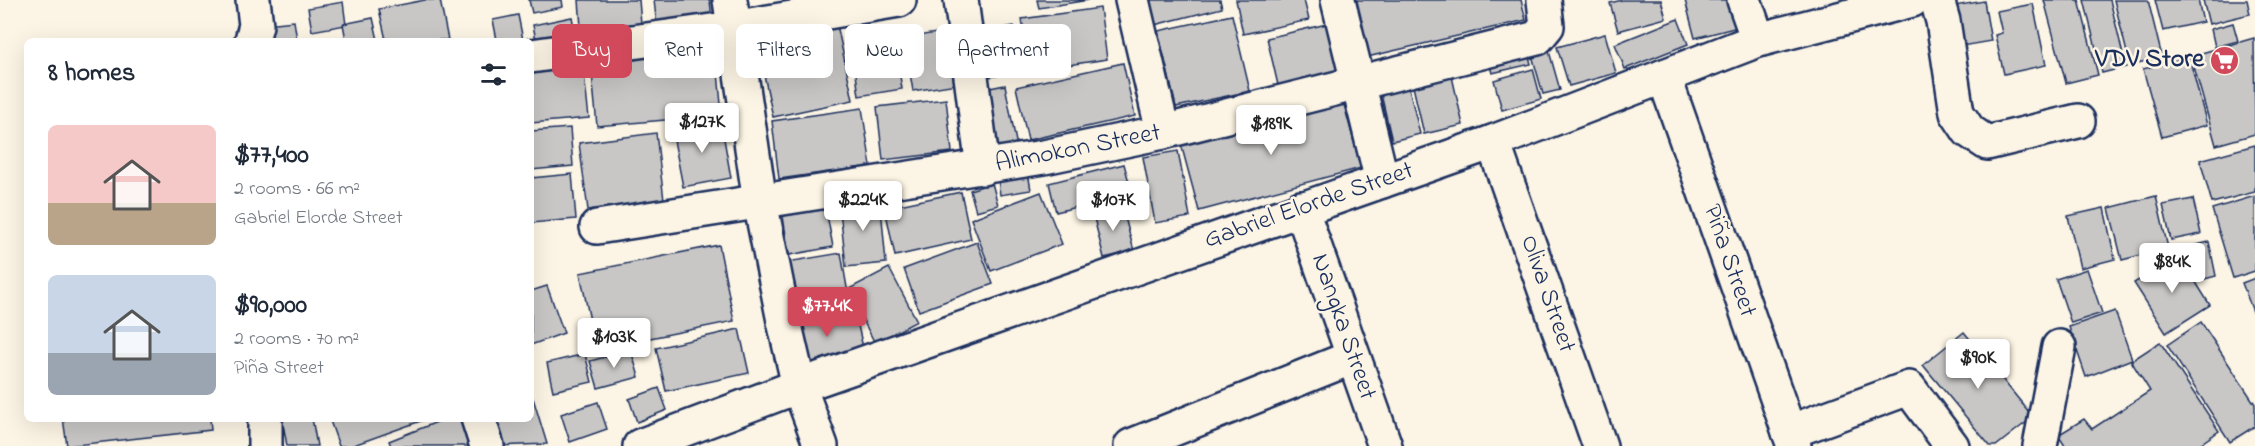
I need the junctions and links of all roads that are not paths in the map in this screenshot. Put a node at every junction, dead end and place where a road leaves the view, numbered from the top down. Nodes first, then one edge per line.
1 (253, 0) edge
2 (899, 0) edge
3 (961, 0) edge
4 (1132, 0) edge
5 (1338, 0) edge
6 (1744, 0) edge
7 (1912, 0) edge
8 (1937, 0) edge
9 (1546, 13) edge
10 (731, 14) edge
11 (253, 38) edge
12 (1758, 40) junction
13 (534, 55) edge
14 (1664, 76) junction
15 (1358, 84) junction
16 (2078, 121) dead end
17 (1163, 132) junction
18 (1493, 142) junction
19 (983, 168) junction
20 (1382, 181) junction
21 (760, 202) junction
22 (1301, 208) junction
23 (597, 227) dead end
24 (2059, 347) dead end
25 (1353, 357) junction
26 (799, 386) junction
27 (265, 422) edge
28 (479, 422) edge
29 (1792, 439) edge
30 (265, 446) edge
31 (487, 446) edge
32 (640, 446) edge
33 (821, 446) edge
34 (1131, 446) edge
35 (1385, 446) edge
36 (1600, 446) edge
37 (1952, 446) edge
38 (2040, 446) edge

1 - 11 street
2 - 10 street
3 - 19 street
4 - 17 street
5 - 15 street
6 - 12 street
7 - 12 street, Gabriel Elorde Street
8 - 16 street
9 - 15 street, Alimokon Street
10 - 13 street
10 - 21 street
12 - 14 street, Gabriel Elorde Street
14 - 18 street, Gabriel Elorde Street
14 - 29 street, Piña Street
15 - 17 street, Alimokon Street
15 - 20 street
17 - 19 street, Alimokon Street
18 - 20 street, Gabriel Elorde Street
18 - 36 street, Oliva Street
19 - 21 street, Alimokon Street
20 - 22 street, Gabriel Elorde Street
21 - 23 street, Alimokon Street
21 - 26 street
22 - 25 street, Nangka Street
22 - 26 street, Gabriel Elorde Street
24 - 38 street
25 - 34 street
25 - 35 street, Nangka Street
26 - 32 street, Gabriel Elorde Street
26 - 33 street
27 - 30 street
28 - 31 street
29 - 37 street

